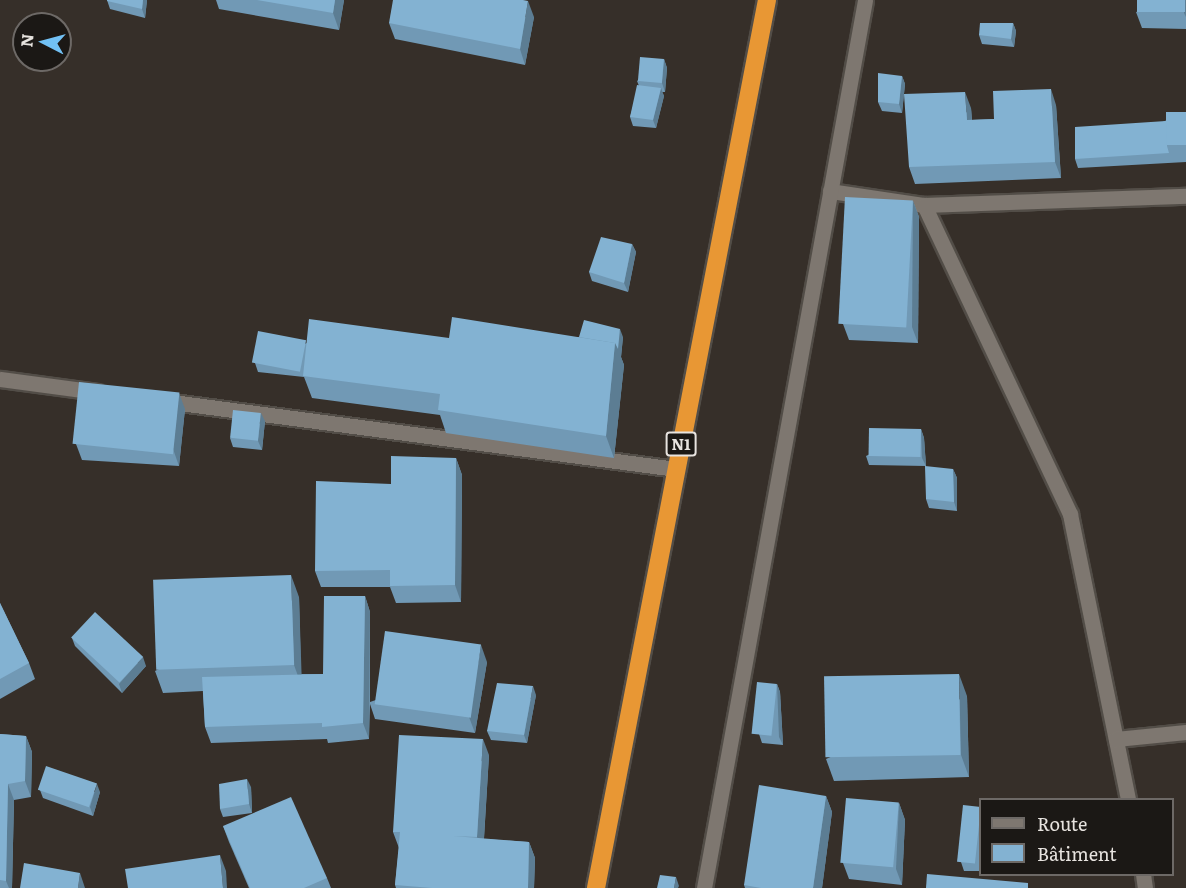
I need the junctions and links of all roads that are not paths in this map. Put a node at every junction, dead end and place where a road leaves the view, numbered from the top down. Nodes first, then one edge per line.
1 (767, 0) edge
2 (865, 0) edge
3 (830, 191) junction
4 (1186, 196) edge
5 (924, 205) junction
6 (0, 379) edge
7 (119, 395) edge
8 (154, 400) edge
9 (676, 469) junction
10 (1186, 732) edge
11 (1116, 739) junction
12 (1128, 798) edge
13 (596, 888) edge
14 (704, 888) edge

1 - 9 highway, N1
2 - 3 street
3 - 5 street
3 - 14 street
4 - 5 street
5 - 11 street
6 - 7 street
8 - 9 street
9 - 13 highway, N1
10 - 11 street
11 - 12 street

